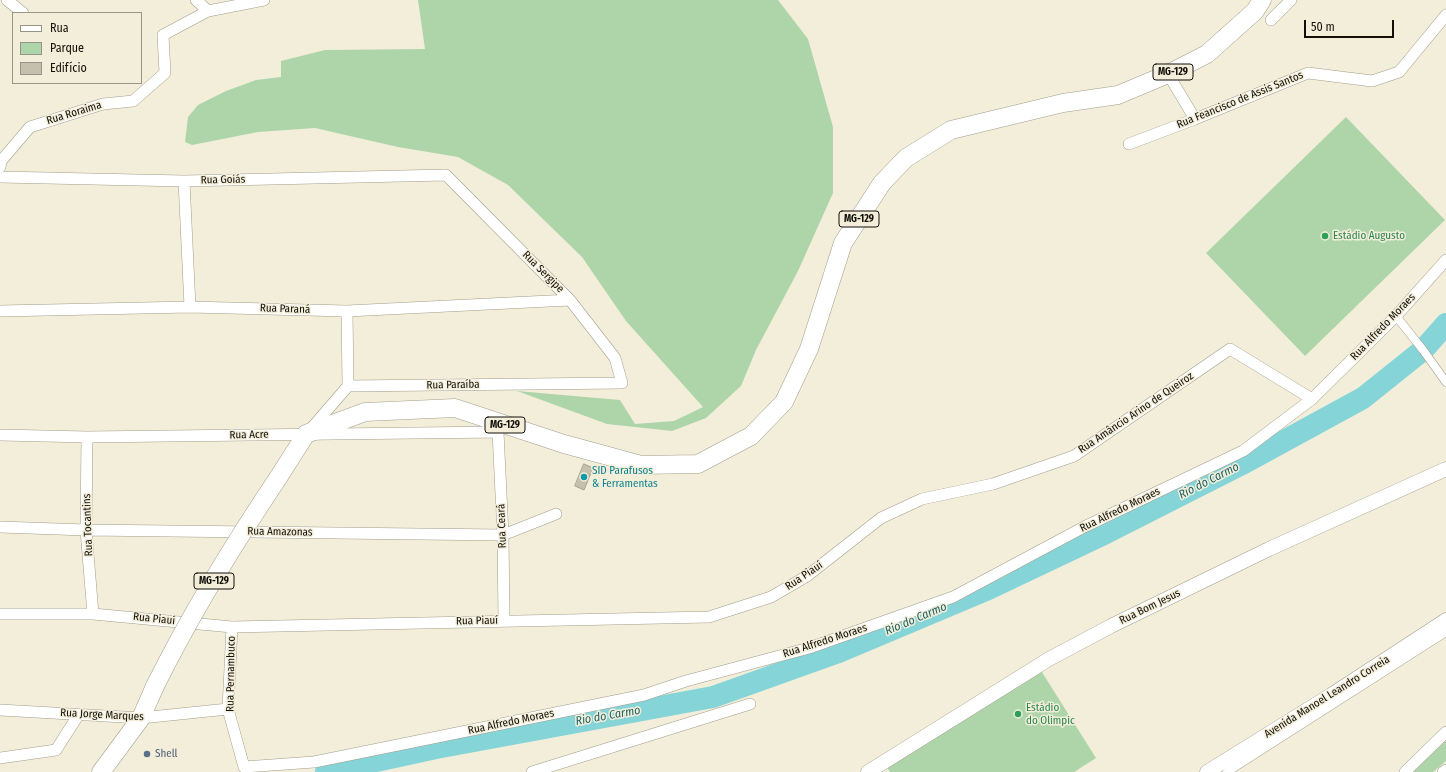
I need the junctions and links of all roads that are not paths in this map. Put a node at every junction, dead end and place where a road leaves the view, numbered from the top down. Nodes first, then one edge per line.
1 (7, 0) edge
2 (196, 0) edge
3 (264, 0) edge
4 (1291, 0) edge
5 (238, 3) edge
6 (1261, 4) edge
7 (208, 10) junction
8 (22, 12) edge
9 (1446, 14) edge
10 (1271, 20) dead end
11 (1168, 74) junction
12 (1195, 119) junction
13 (1129, 144) dead end
14 (0, 167) edge
15 (446, 175) joint
16 (0, 177) edge
17 (184, 181) junction
18 (1446, 260) edge
19 (570, 300) junction
20 (190, 307) junction
21 (0, 311) edge
22 (347, 311) junction
23 (1396, 316) junction
24 (1444, 380) edge
25 (622, 383) joint
26 (348, 386) junction
27 (1312, 399) junction
28 (498, 432) joint
29 (306, 434) junction
30 (0, 435) edge
31 (87, 437) junction
32 (1446, 469) edge
33 (922, 499) joint
34 (556, 514) dead end
35 (0, 527) edge
36 (86, 530) junction
37 (503, 535) junction
38 (0, 614) edge
39 (93, 614) junction
40 (504, 620) junction
41 (1446, 620) edge
42 (232, 627) junction
43 (1446, 632) edge
44 (750, 704) dead end
45 (228, 709) junction
46 (0, 710) edge
47 (79, 714) junction
48 (141, 718) junction
49 (1446, 732) edge
50 (0, 758) edge
51 (244, 767) joint
52 (104, 768) edge
53 (1446, 770) edge
54 (532, 772) edge
55 (870, 772) edge
56 (1207, 772) edge
57 (1226, 772) edge
58 (1404, 772) edge
59 (1443, 772) edge

1 - 8 street
2 - 7 street
3 - 5 street
4 - 10 street
5 - 7 street
6 - 11 main road, MG-129 / MG-129
7 - 14 street, Rua Roraima
9 - 12 street, Rua Feancisco de Assis Santos
11 - 12 street
11 - 29 main road, MG-129 / MG-129
12 - 13 street, Rua Feancisco de Assis Santos
15 - 17 street, Rua Goiás
15 - 19 street, Rua Sergipe
16 - 17 street, Rua Goiás
17 - 20 street
18 - 23 street, Rua Alfredo Moraes
19 - 22 street, Rua Paraná
19 - 25 street, Rua Sergipe
20 - 21 street, Rua Paraná
20 - 22 street, Rua Paraná
22 - 26 street
23 - 24 street
23 - 27 street, Rua Alfredo Moraes
25 - 26 street, Rua Paraíba
26 - 29 street
27 - 33 street, Rua Amâncio Arino de Queiroz
27 - 51 street, Rua Alfredo Moraes
28 - 29 street, Rua Acre
28 - 37 street, Rua Ceará
29 - 31 street, Rua Acre
29 - 48 main road, MG-129, bridge
30 - 31 street, Rua Acre
31 - 36 street, Rua Tocantins
32 - 55 street, Rua Bom Jesus
33 - 40 street, Rua Piauí
34 - 37 street, Rua Amazonas
35 - 36 street, Rua Amazonas
36 - 37 street, Rua Amazonas
36 - 39 street, Rua Tocantins
37 - 40 street, Rua Ceará
38 - 39 street, Rua Piauí
39 - 42 street, Rua Piauí
40 - 42 street, Rua Piauí
41 - 56 street, Avenida Manoel Leandro Correia
42 - 45 street, Rua Pernambuco
43 - 57 street
44 - 54 street
45 - 48 street, Rua Jorge Marques
45 - 51 street, Rua Pernambuco
46 - 47 street, Rua Jorge Marques
47 - 48 street, Rua Jorge Marques
47 - 50 street
48 - 52 main road, MG-129
49 - 58 street
53 - 59 street

